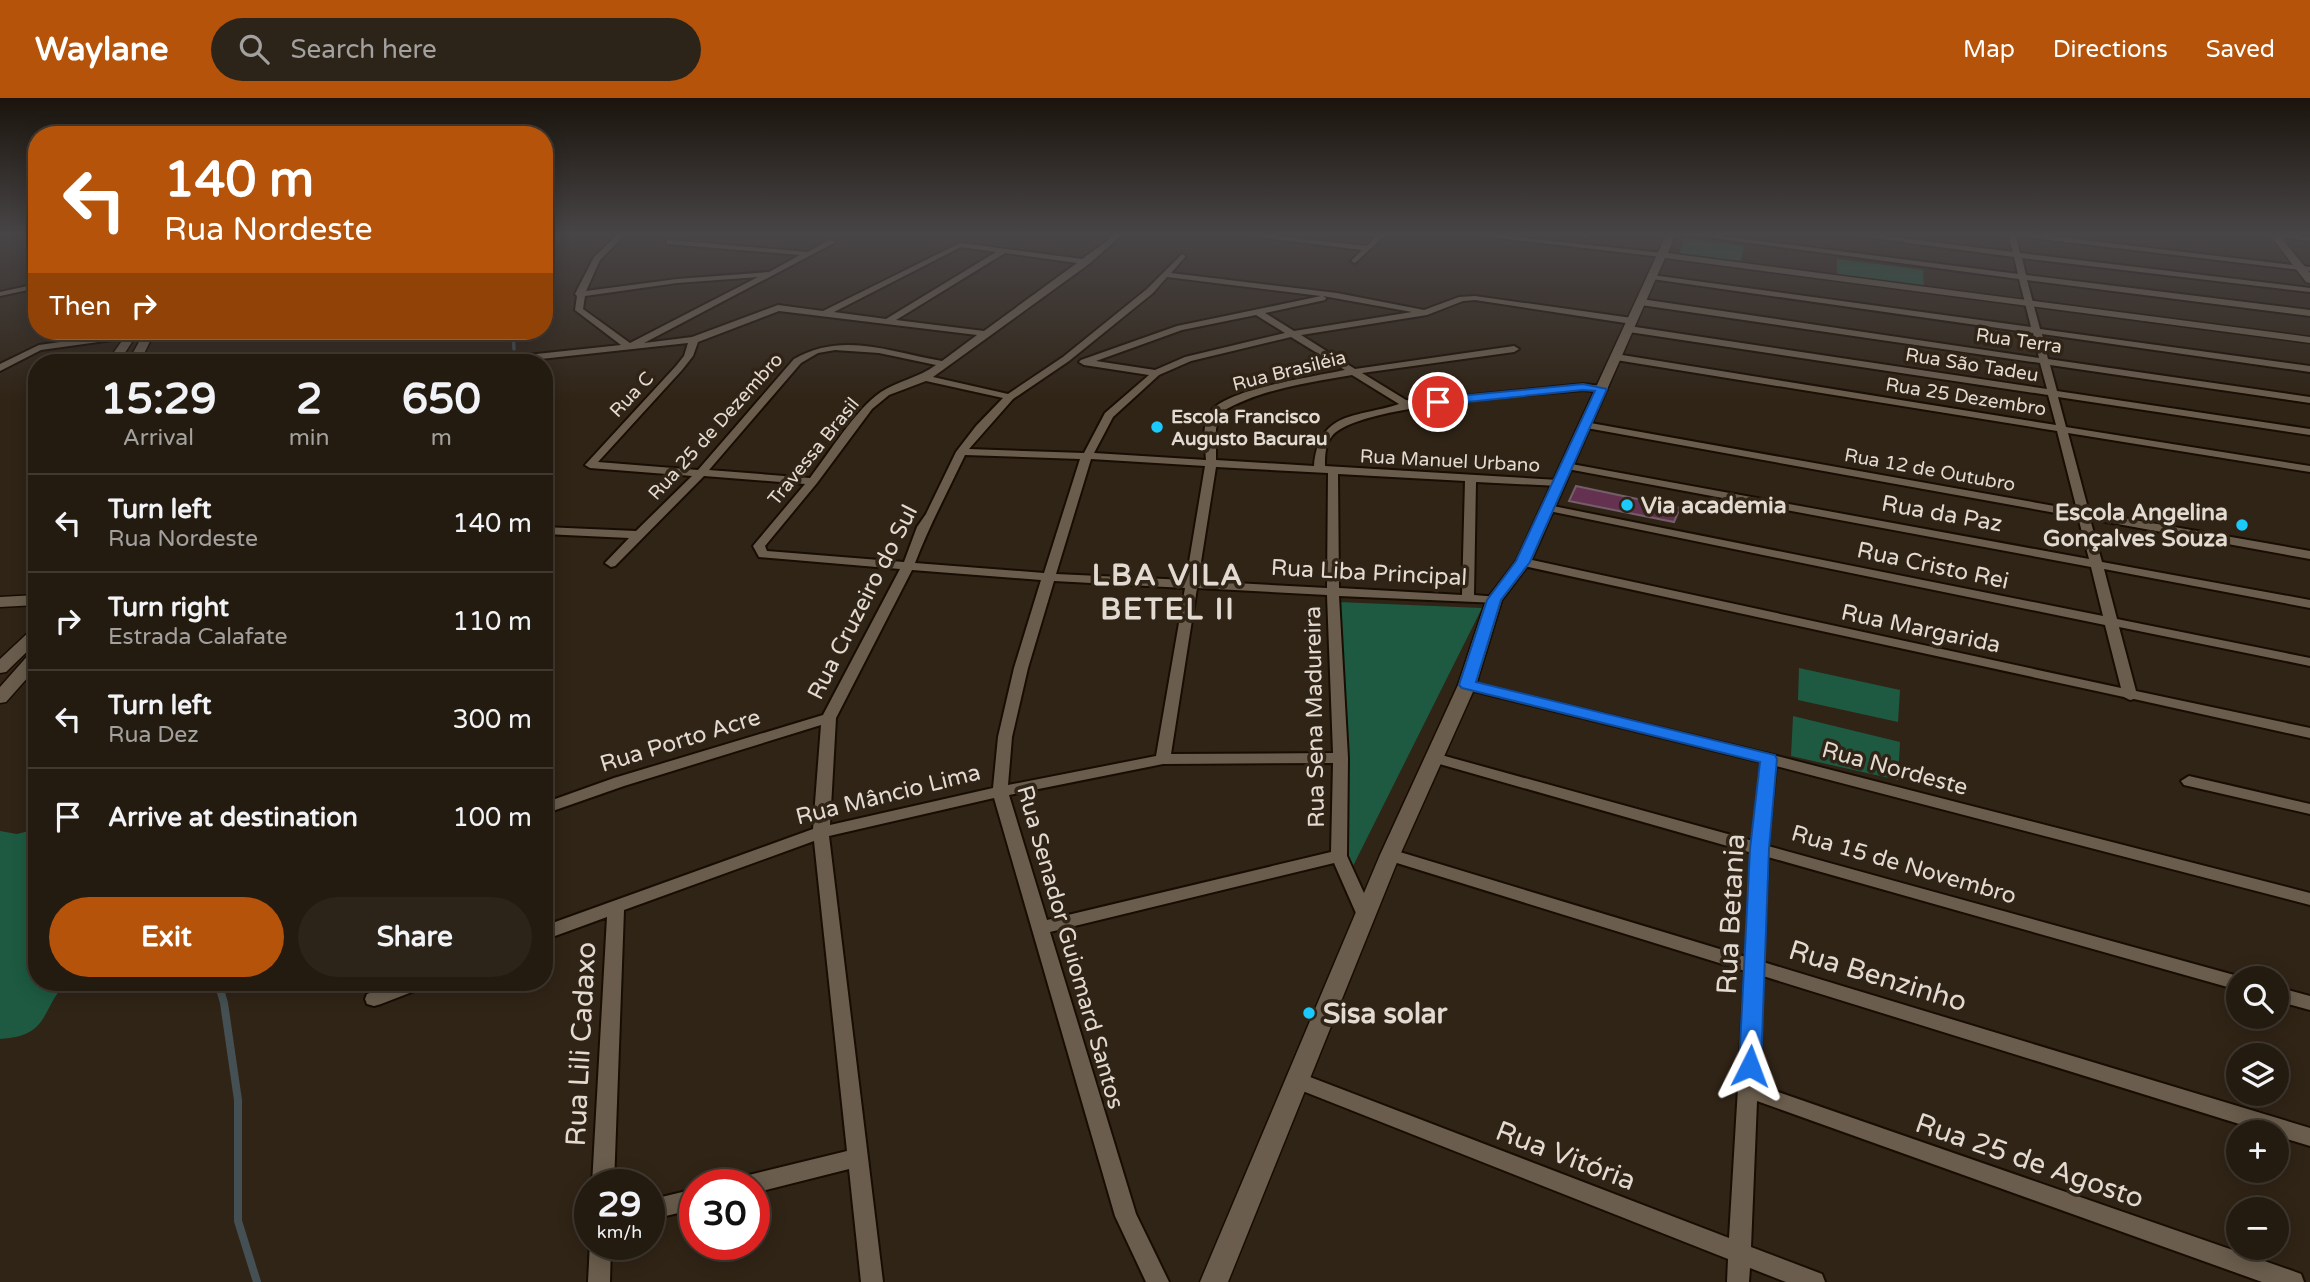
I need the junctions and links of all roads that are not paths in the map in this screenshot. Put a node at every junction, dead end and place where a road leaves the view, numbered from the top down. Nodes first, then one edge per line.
1 (17, 290) edge
2 (581, 290) edge
3 (614, 290) edge
4 (740, 290) edge
5 (871, 290) edge
6 (939, 290) edge
7 (1047, 290) edge
8 (1148, 290) edge
9 (1296, 290) edge
10 (1646, 290) edge
11 (1748, 290) edge
12 (1937, 290) edge
13 (2026, 290) edge
14 (2128, 290) edge
15 (0, 294) edge
16 (579, 295) junction
17 (1337, 295) junction
18 (1641, 302) junction
19 (2029, 302) junction
20 (1256, 311) junction
21 (1427, 312) junction
22 (826, 313) junction
23 (2310, 313) edge
24 (887, 322) junction
25 (1631, 325) junction
26 (2036, 330) junction
27 (987, 334) junction
28 (1292, 334) junction
29 (89, 340) edge
30 (694, 340) junction
31 (2310, 340) edge
32 (629, 347) junction
33 (1514, 349) dead end
34 (553, 355) edge
35 (1616, 357) junction
36 (1066, 359) junction
37 (1084, 362) junction
38 (2044, 362) junction
39 (943, 364) junction
40 (0, 368) edge
41 (2310, 369) edge
42 (1356, 371) junction
43 (1156, 373) junction
44 (925, 377) junction
45 (1602, 389) junction
46 (2053, 394) junction
47 (1010, 397) junction
48 (2310, 400) edge
49 (1409, 404) junction
50 (1585, 425) junction
51 (2062, 429) junction
52 (2310, 432) edge
53 (961, 452) junction
54 (1087, 456) junction
55 (1211, 463) junction
56 (1566, 466) junction
57 (2310, 469) edge
58 (1326, 470) junction
59 (700, 474) junction
60 (1471, 477) junction
61 (813, 481) junction
62 (1559, 483) junction
63 (1548, 508) junction
64 (2083, 514) junction
65 (553, 530) edge
66 (768, 533) joint
67 (637, 535) junction
68 (2310, 555) edge
69 (1523, 562) junction
70 (2096, 562) junction
71 (611, 563) dead end
72 (908, 566) junction
73 (1048, 577) junction
74 (1189, 583) junction
75 (1333, 593) junction
76 (1468, 599) junction
77 (28, 600) edge
78 (1494, 600) junction
79 (0, 602) edge
80 (2310, 604) edge
81 (28, 609) edge
82 (0, 610) edge
83 (2112, 623) junction
84 (28, 642) edge
85 (2310, 662) edge
86 (28, 666) edge
87 (0, 668) edge
88 (1467, 685) junction
89 (2130, 696) junction
90 (0, 698) edge
91 (830, 718) junction
92 (2310, 733) edge
93 (1341, 758) junction
94 (1434, 758) junction
95 (1163, 759) junction
96 (1769, 759) junction
97 (2189, 781) dead end
98 (1000, 792) junction
99 (553, 806) edge
100 (2310, 809) edge
101 (821, 832) junction
102 (1760, 849) junction
103 (1390, 855) junction
104 (1339, 856) junction
105 (2310, 899) edge
106 (616, 905) junction
107 (1366, 915) junction
108 (1040, 928) junction
109 (553, 930) edge
110 (1755, 966) junction
111 (2226, 980) edge
112 (395, 991) edge
113 (2289, 997) edge
114 (374, 999) dead end
115 (2310, 1003) edge
116 (1297, 1080) junction
117 (1749, 1090) junction
118 (2310, 1137) edge
119 (858, 1157) junction
120 (604, 1169) edge
121 (770, 1180) edge
122 (1739, 1253) junction
123 (600, 1260) edge
124 (599, 1282) edge
125 (872, 1282) edge
126 (1158, 1282) edge
127 (1214, 1282) edge
128 (1738, 1282) edge
129 (1814, 1282) edge
130 (2293, 1282) edge

1 - 15 street
2 - 16 street
3 - 16 street
4 - 32 street
5 - 22 street
6 - 24 street
7 - 27 street, Travessa Brasil
8 - 36 street, Rua Cruzeiro do Sul
9 - 17 street
10 - 18 street
11 - 26 street
12 - 19 street
13 - 19 street
14 - 23 street
16 - 32 street
17 - 20 street
17 - 21 street
18 - 25 street
18 - 38 street, Rua Terra
19 - 26 street
19 - 31 street
20 - 28 street
20 - 37 street
21 - 25 street, Rua São Tadeu
21 - 28 street, Rua Senador Guiomard Santos
22 - 24 street
22 - 30 street
24 - 27 street
25 - 35 street
25 - 46 street, Rua São Tadeu
26 - 38 street
26 - 41 street
27 - 39 street, Travessa Brasil
28 - 42 street
28 - 43 street, Rua Senador Guiomard Santos
29 - 40 street
30 - 32 street
30 - 59 street, Rua C
32 - 34 street
33 - 42 street, Rua Brasiléia
35 - 45 street
35 - 51 street, Rua 25 Dezembro
36 - 37 street
36 - 47 street, Rua Cruzeiro do Sul
37 - 43 street
38 - 46 street
38 - 48 street, Rua Terra
39 - 44 street, Travessa Brasil
39 - 59 street, Rua 25 de Dezembro
42 - 49 street
42 - 55 street, Rua Brasiléia
43 - 54 street, Rua Senador Guiomard Santos
44 - 47 street
44 - 61 street, Travessa Brasil
45 - 49 street, Rua Sena Madureira
45 - 50 street
46 - 51 street
46 - 52 street, Rua São Tadeu
47 - 53 street, Rua Cruzeiro do Sul
49 - 58 street, Rua Sena Madureira
50 - 56 street
50 - 64 street, Rua 12 de Outubro
51 - 57 street, Rua 25 Dezembro
51 - 64 street
53 - 54 street, Rua Manuel Urbano
53 - 72 street, Rua Cruzeiro do Sul
54 - 55 street, Rua Manuel Urbano
54 - 73 street, Rua Senador Guiomard Santos
55 - 58 street, Rua Manuel Urbano
55 - 74 street, Rua Brasiléia
56 - 62 street
56 - 70 street, Rua da Paz
58 - 60 street, Rua Manuel Urbano
58 - 75 street, Rua Sena Madureira
59 - 61 street
59 - 67 street, Rua 25 de Dezembro
60 - 62 street, Rua Manuel Urbano
60 - 76 street
61 - 66 street, Travessa Brasil
62 - 63 street
63 - 69 street
63 - 83 street, Rua Cristo Rei
64 - 68 street, Rua 12 de Outubro
64 - 70 street
65 - 67 street
66 - 72 street, Rua Liba Principal
67 - 71 street, Rua 25 de Dezembro
69 - 78 street
69 - 89 street, Rua Margarida
70 - 80 street, Rua da Paz
70 - 83 street
72 - 73 street, Rua Liba Principal
72 - 91 street, Rua Cruzeiro do Sul
73 - 74 street, Rua Liba Principal
73 - 98 street, Rua Senador Guiomard Santos
74 - 75 street, Rua Liba Principal
74 - 95 street, Rua Brasiléia
75 - 76 street, Rua Liba Principal
75 - 93 street, Rua Sena Madureira
76 - 78 street, Rua Liba Principal
77 - 79 street
78 - 88 street
81 - 82 street
83 - 85 street, Rua Cristo Rei
83 - 89 street
84 - 87 street
86 - 90 street
88 - 94 street
88 - 96 street, Rua Nordeste
89 - 92 street, Rua Margarida
91 - 99 street, Rua Porto Acre
91 - 101 street, Rua Cruzeiro do Sul
93 - 95 street, Rua Mâncio Lima
93 - 104 street, Rua Sena Madureira
94 - 102 street, Rua 15 de Novembro
94 - 103 street
95 - 98 street, Rua Mâncio Lima
96 - 102 street, Rua Betania
96 - 105 street, Rua Nordeste
97 - 100 street
98 - 101 street, Rua Mâncio Lima
98 - 108 street, Rua Senador Guiomard Santos
101 - 106 street, Rua Mâncio Lima
101 - 119 street, Rua Cruzeiro do Sul
102 - 110 street, Rua Betania
102 - 111 street, Rua 15 de Novembro
103 - 107 street
103 - 110 street, Rua Benzinho
104 - 107 street, Rua Sena Madureira
104 - 108 street
106 - 109 street, Rua Mâncio Lima
106 - 120 street, Rua Lili Cadaxo
107 - 116 street
108 - 126 street, Rua Senador Guiomard Santos
110 - 117 street, Rua Betania
110 - 118 street, Rua Benzinho
112 - 114 street
113 - 115 street
116 - 122 street, Rua Vitória
116 - 127 street
117 - 122 street, Rua Betania
117 - 130 street, Rua 25 de Agosto
119 - 121 street
119 - 125 street, Rua Cruzeiro do Sul
122 - 128 street, Rua Betania
122 - 129 street, Rua Vitória
123 - 124 street

